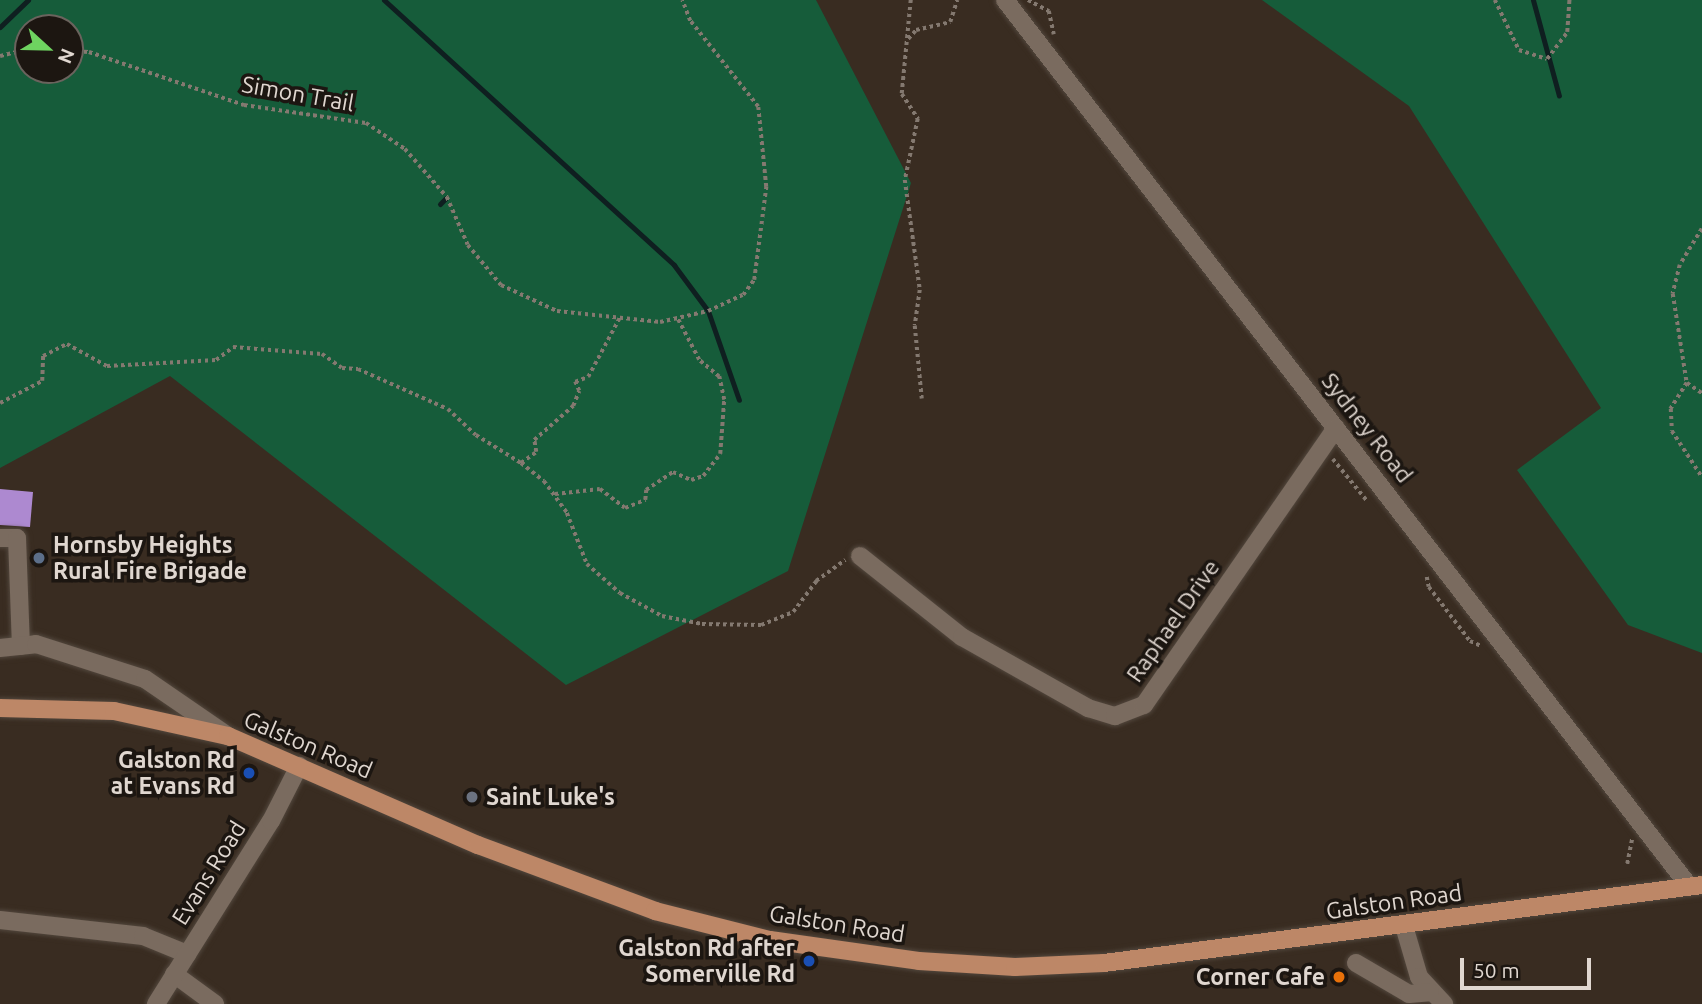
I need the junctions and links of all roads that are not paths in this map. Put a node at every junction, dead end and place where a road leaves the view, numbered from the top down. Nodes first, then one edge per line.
1 (1005, 0) edge
2 (1336, 428) junction
3 (0, 538) edge
4 (860, 555) road end
5 (21, 646) junction
6 (0, 648) edge
7 (0, 708) edge
8 (228, 736) junction
9 (299, 766) junction
10 (1696, 886) edge
11 (0, 920) edge
12 (1404, 926) junction
13 (187, 954) junction
14 (1356, 963) dead end
15 (174, 974) junction
16 (1437, 998) edge
17 (156, 1004) edge
18 (215, 1004) edge

1 - 2 street, Sydney Road
2 - 4 street, Raphael Drive
2 - 10 street, Sydney Road
3 - 5 street
5 - 6 street
5 - 8 street
7 - 8 main road, Galston Road
8 - 9 main road, Galston Road
9 - 12 main road, Galston Road
9 - 13 street, Evans Road
10 - 12 main road, Galston Road
11 - 13 street
12 - 16 street
13 - 15 street, Evans Road
14 - 16 street
15 - 17 street, Evans Road
15 - 18 street

